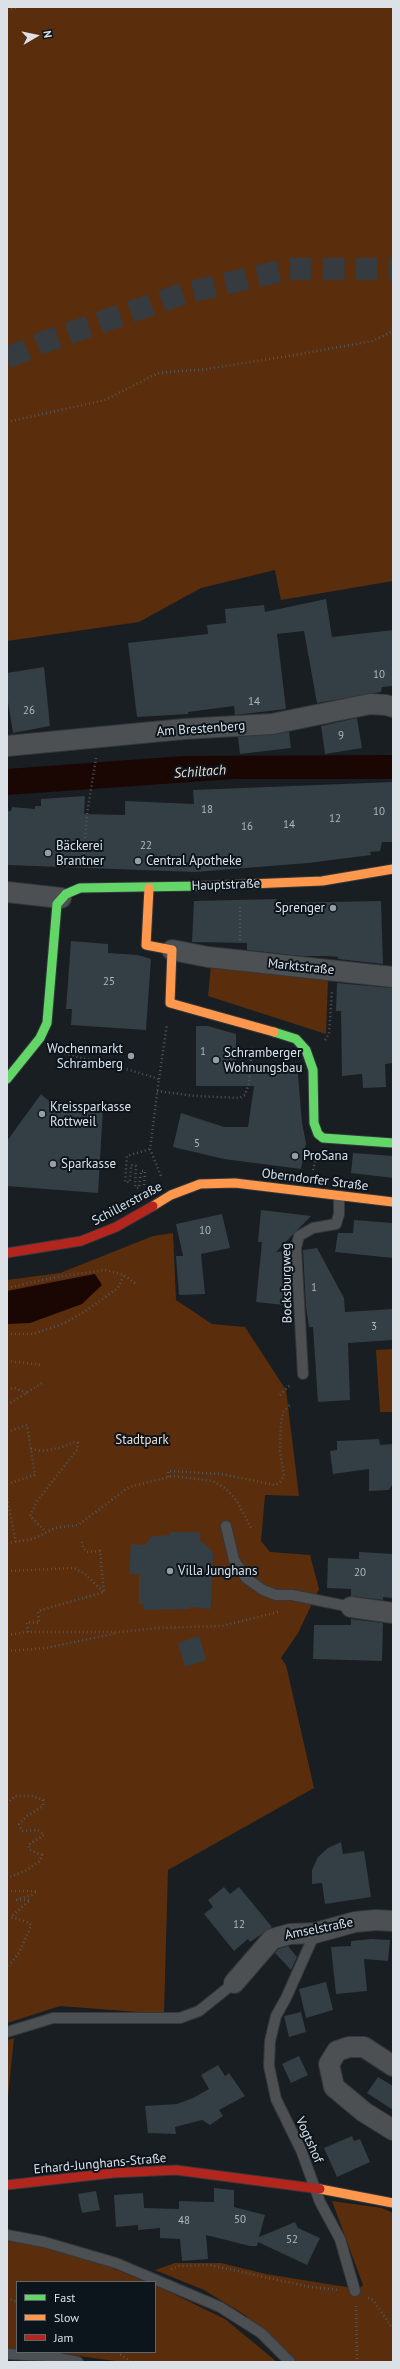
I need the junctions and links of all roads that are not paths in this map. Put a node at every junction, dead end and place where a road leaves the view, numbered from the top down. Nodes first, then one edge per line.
1 (393, 707) edge
2 (7, 746) edge
3 (393, 870) edge
4 (149, 888) junction
5 (7, 892) edge
6 (61, 898) junction
7 (172, 950) junction
8 (393, 976) edge
9 (7, 1079) edge
10 (393, 1143) edge
11 (235, 1183) joint
12 (339, 1196) junction
13 (393, 1202) edge
14 (7, 1254) edge
15 (303, 1374) dead end
16 (226, 1526) dead end
17 (351, 1607) joint
18 (393, 1613) edge
19 (393, 1909) edge
20 (384, 1920) edge
21 (315, 1932) junction
22 (234, 1983) joint
23 (7, 2032) edge
24 (393, 2066) edge
25 (393, 2130) edge
26 (7, 2185) edge
27 (315, 2188) junction
28 (393, 2203) edge
29 (7, 2235) edge
30 (355, 2291) road end
31 (7, 2354) edge
32 (78, 2362) edge
33 (290, 2362) edge

1 - 2 street, Am Brestenberg
3 - 4 street, Hauptstraße
4 - 6 street, Hauptstraße
4 - 7 street
5 - 6 street
6 - 9 street
7 - 8 street, Marktstraße
7 - 10 street
11 - 12 street, Oberndorfer Straße
11 - 14 street, Schillerstraße
12 - 13 street, Oberndorfer Straße
12 - 15 lane, Bocksburgweg
16 - 17 lane
17 - 18 street
19 - 20 street, Amselstraße
20 - 21 street, Amselstraße
21 - 22 street, Amselstraße
21 - 27 lane, Vogtshof
22 - 23 lane
24 - 25 street
26 - 27 street, Erhard-Junghans-Straße
27 - 28 street
27 - 30 lane, Vogtshof
29 - 33 lane
31 - 32 lane

